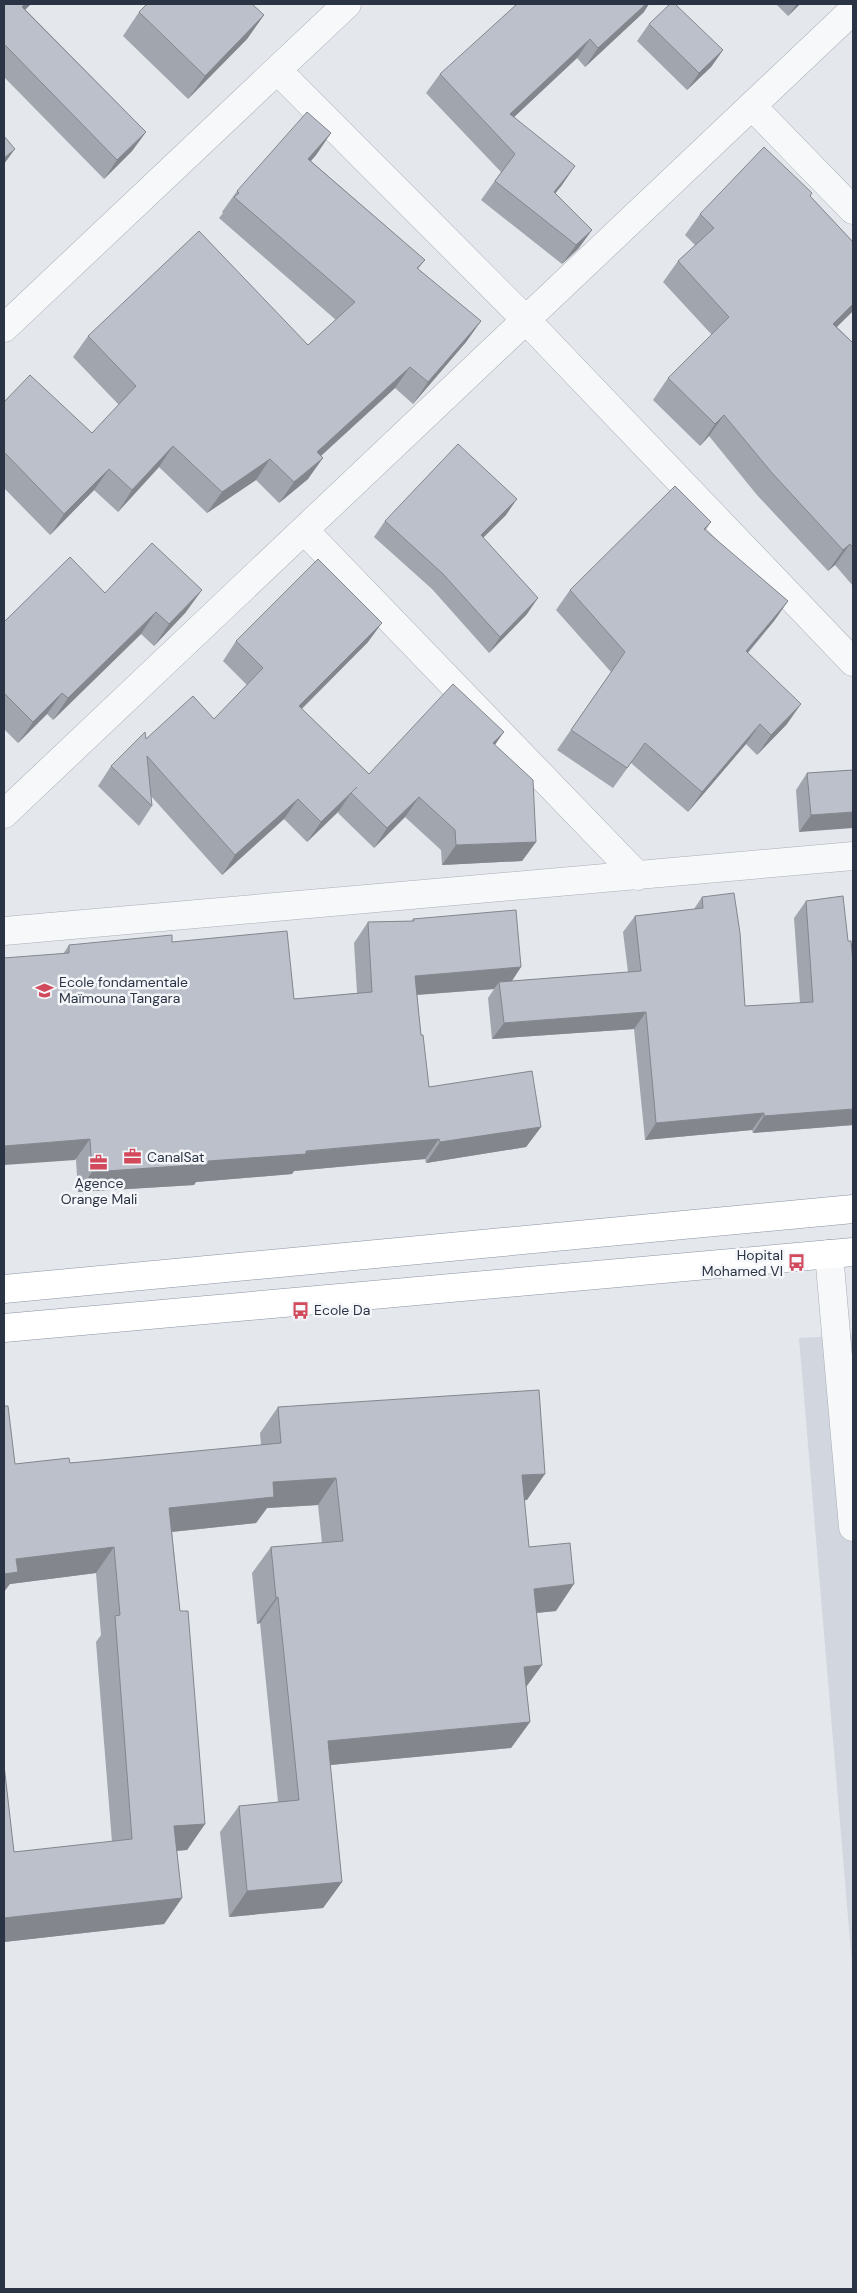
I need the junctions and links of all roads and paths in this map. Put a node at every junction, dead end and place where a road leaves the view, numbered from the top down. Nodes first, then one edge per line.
1 (347, 4) edge
2 (853, 10) edge
3 (277, 70) junction
4 (752, 106) junction
5 (853, 210) edge
6 (526, 320) junction
7 (4, 328) edge
8 (304, 530) junction
9 (853, 662) edge
10 (4, 814) edge
11 (853, 856) edge
12 (638, 876) junction
13 (4, 931) edge
14 (853, 1209) edge
15 (841, 1253) edge
16 (4, 1289) edge
17 (4, 1328) edge
18 (853, 1527) edge

1 - 3 street
2 - 4 street
3 - 6 street
3 - 7 street
4 - 5 street
4 - 6 street
6 - 8 street
6 - 9 street
8 - 10 street
8 - 12 street
11 - 12 street
12 - 13 street
14 - 16 highway
15 - 17 highway
15 - 18 street

